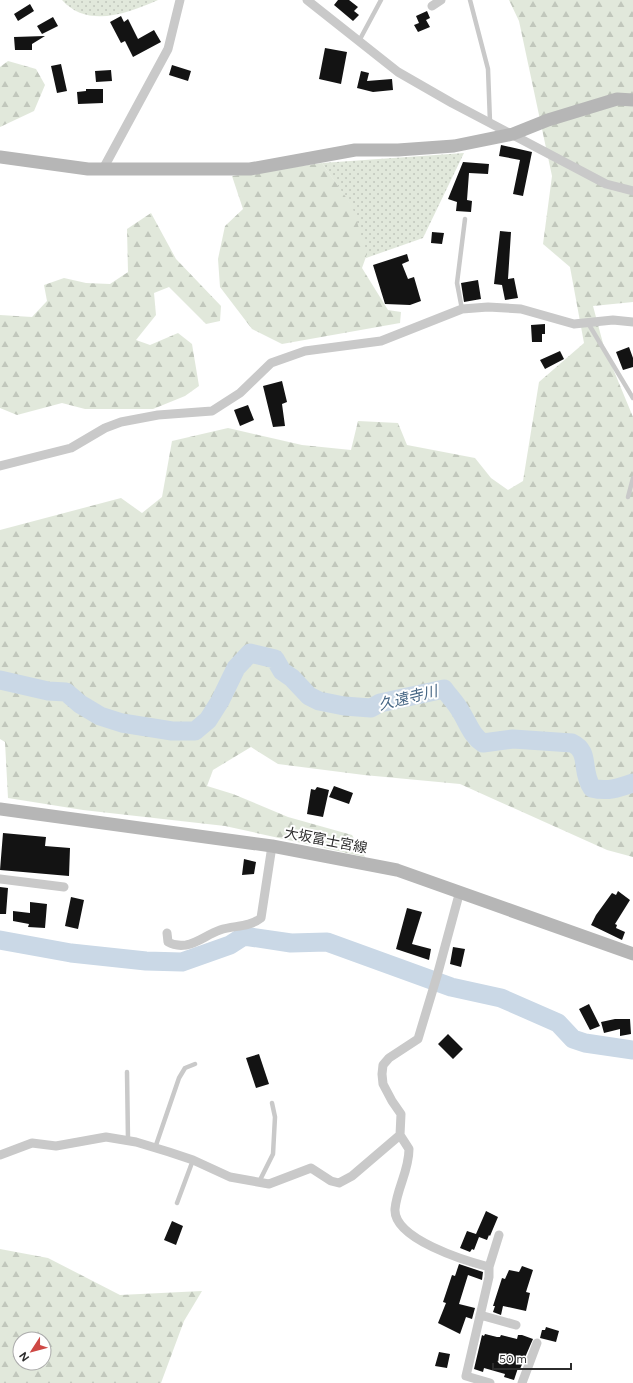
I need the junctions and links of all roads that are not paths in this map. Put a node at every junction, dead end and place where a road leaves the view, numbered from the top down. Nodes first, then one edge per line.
1 (180, 0) edge
2 (307, 0) edge
3 (381, 0) edge
4 (441, 0) edge
5 (470, 0) edge
6 (432, 6) dead end
7 (359, 41) junction
8 (633, 100) edge
9 (490, 122) junction
10 (513, 134) junction
11 (0, 157) edge
12 (103, 169) junction
13 (633, 190) edge
14 (465, 219) dead end
15 (462, 309) junction
16 (633, 322) edge
17 (588, 323) junction
18 (633, 398) edge
19 (0, 466) edge
20 (633, 478) edge
21 (628, 497) dead end
22 (0, 809) edge
23 (272, 846) junction
24 (0, 879) edge
25 (64, 888) dead end
26 (460, 891) junction
27 (166, 933) dead end
28 (633, 954) edge
29 (195, 1064) dead end
30 (127, 1072) dead end
31 (272, 1103) dead end
32 (400, 1135) junction
33 (128, 1140) junction
34 (155, 1148) junction
35 (0, 1155) edge
36 (194, 1160) junction
37 (259, 1182) junction
38 (177, 1203) dead end
39 (499, 1235) dead end
40 (489, 1267) junction
41 (480, 1315) junction
42 (516, 1325) dead end
43 (537, 1343) dead end
44 (490, 1383) edge
45 (522, 1383) edge

1 - 12 street
2 - 7 street
3 - 7 lane
4 - 6 street
5 - 9 lane
7 - 9 street
8 - 10 main road
9 - 10 street
10 - 12 main road
10 - 13 street
11 - 12 main road
14 - 15 lane
15 - 17 street
15 - 19 street
16 - 17 street
17 - 18 lane
20 - 21 lane
22 - 23 main road, 大坂富士宮線
23 - 26 main road, 大坂富士宮線
23 - 27 street
24 - 25 street
26 - 28 main road, 大坂富士宮線
26 - 32 street
29 - 34 lane
30 - 33 lane
31 - 37 lane
32 - 37 street
32 - 40 street
33 - 34 street
33 - 35 street
34 - 36 street
36 - 37 street
36 - 38 lane
39 - 40 street
40 - 41 street
41 - 42 street
41 - 44 street
43 - 45 street

